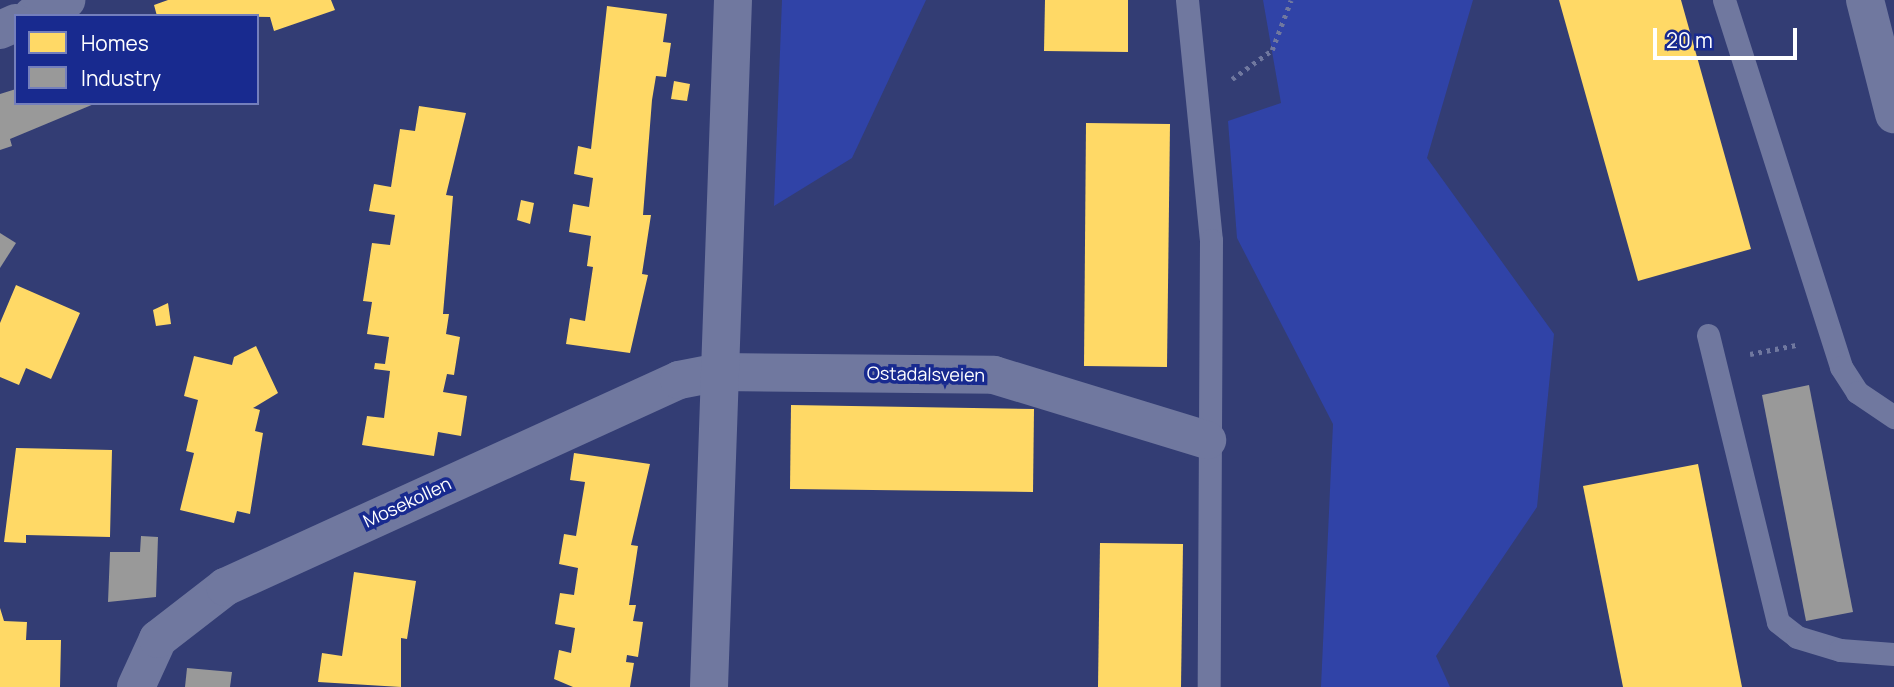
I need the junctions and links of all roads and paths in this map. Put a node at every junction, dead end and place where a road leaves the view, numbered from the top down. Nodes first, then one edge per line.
1 (66, 0) edge
2 (733, 0) edge
3 (1187, 0) edge
4 (1292, 0) edge
5 (1724, 0) edge
6 (1865, 0) edge
7 (36, 14) edge
8 (1197, 104) junction
9 (1894, 114) edge
10 (1708, 335) dead end
11 (1809, 343) dead end
12 (1745, 355) dead end
13 (720, 372) junction
14 (1894, 417) edge
15 (1207, 440) junction
16 (1894, 654) edge
17 (136, 687) edge
18 (709, 687) edge
19 (1209, 687) edge

1 - 7 street
2 - 13 street
3 - 8 lane
4 - 8 path
5 - 14 lane
6 - 9 street
8 - 15 lane
10 - 16 lane
11 - 12 path
13 - 15 street, Ostadalsveien
13 - 17 street, Mosekollen
13 - 18 street
15 - 19 lane

